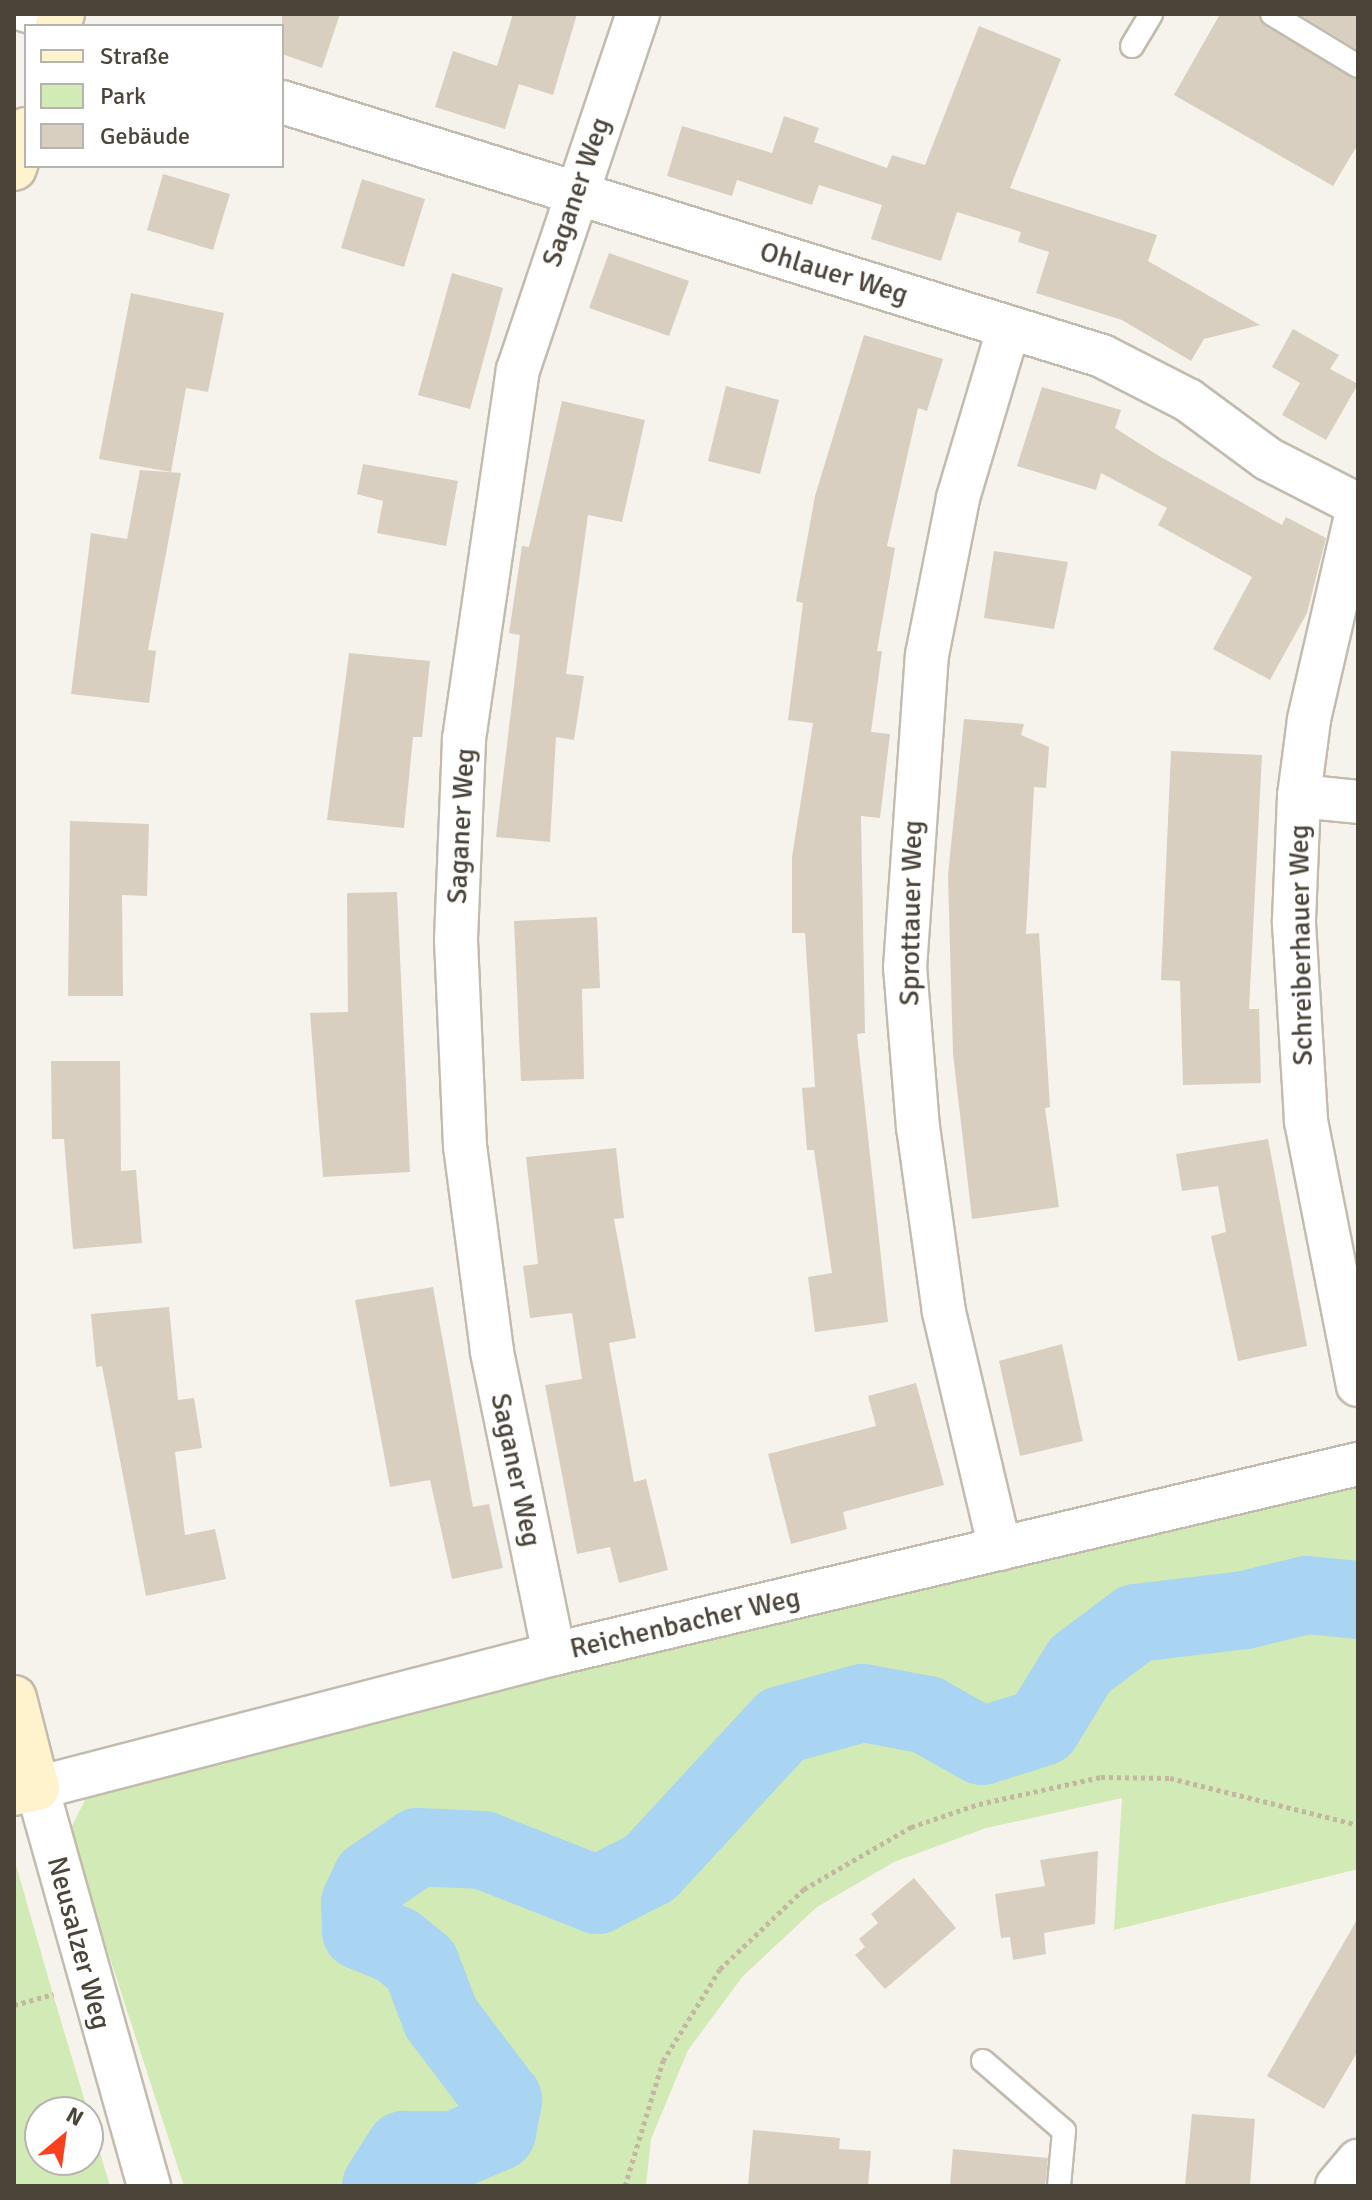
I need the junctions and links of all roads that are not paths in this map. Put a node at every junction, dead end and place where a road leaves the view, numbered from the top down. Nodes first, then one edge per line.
1 (638, 14) edge
2 (1151, 14) edge
3 (1272, 14) edge
4 (14, 17) edge
5 (36, 24) edge
6 (1132, 46) dead end
7 (1358, 66) edge
8 (284, 103) edge
9 (24, 136) edge
10 (14, 168) edge
11 (574, 194) junction
12 (1009, 327) junction
13 (1358, 506) edge
14 (1299, 796) junction
15 (1358, 802) edge
16 (1358, 1385) edge
17 (1358, 1464) edge
18 (1000, 1549) junction
19 (554, 1654) junction
20 (14, 1698) edge
21 (26, 1790) edge
22 (983, 2061) dead end
23 (1358, 2161) edge
24 (149, 2186) edge
25 (1059, 2186) edge
26 (1337, 2186) edge

1 - 11 street, Saganer Weg
2 - 6 lane
3 - 7 lane
4 - 5 lane
8 - 11 street, Ohlauer Weg
9 - 10 street
11 - 12 street, Ohlauer Weg
11 - 19 street, Saganer Weg
12 - 13 street, Ohlauer Weg
12 - 18 street, Sprottauer Weg
13 - 14 street, Schreiberhauer Weg
14 - 15 street
14 - 16 street, Schreiberhauer Weg
17 - 18 street, Reichenbacher Weg
18 - 19 street, Reichenbacher Weg
19 - 21 street, Reichenbacher Weg
20 - 21 street, Neusalzer Weg
21 - 24 street, Neusalzer Weg
22 - 25 lane
23 - 26 street

